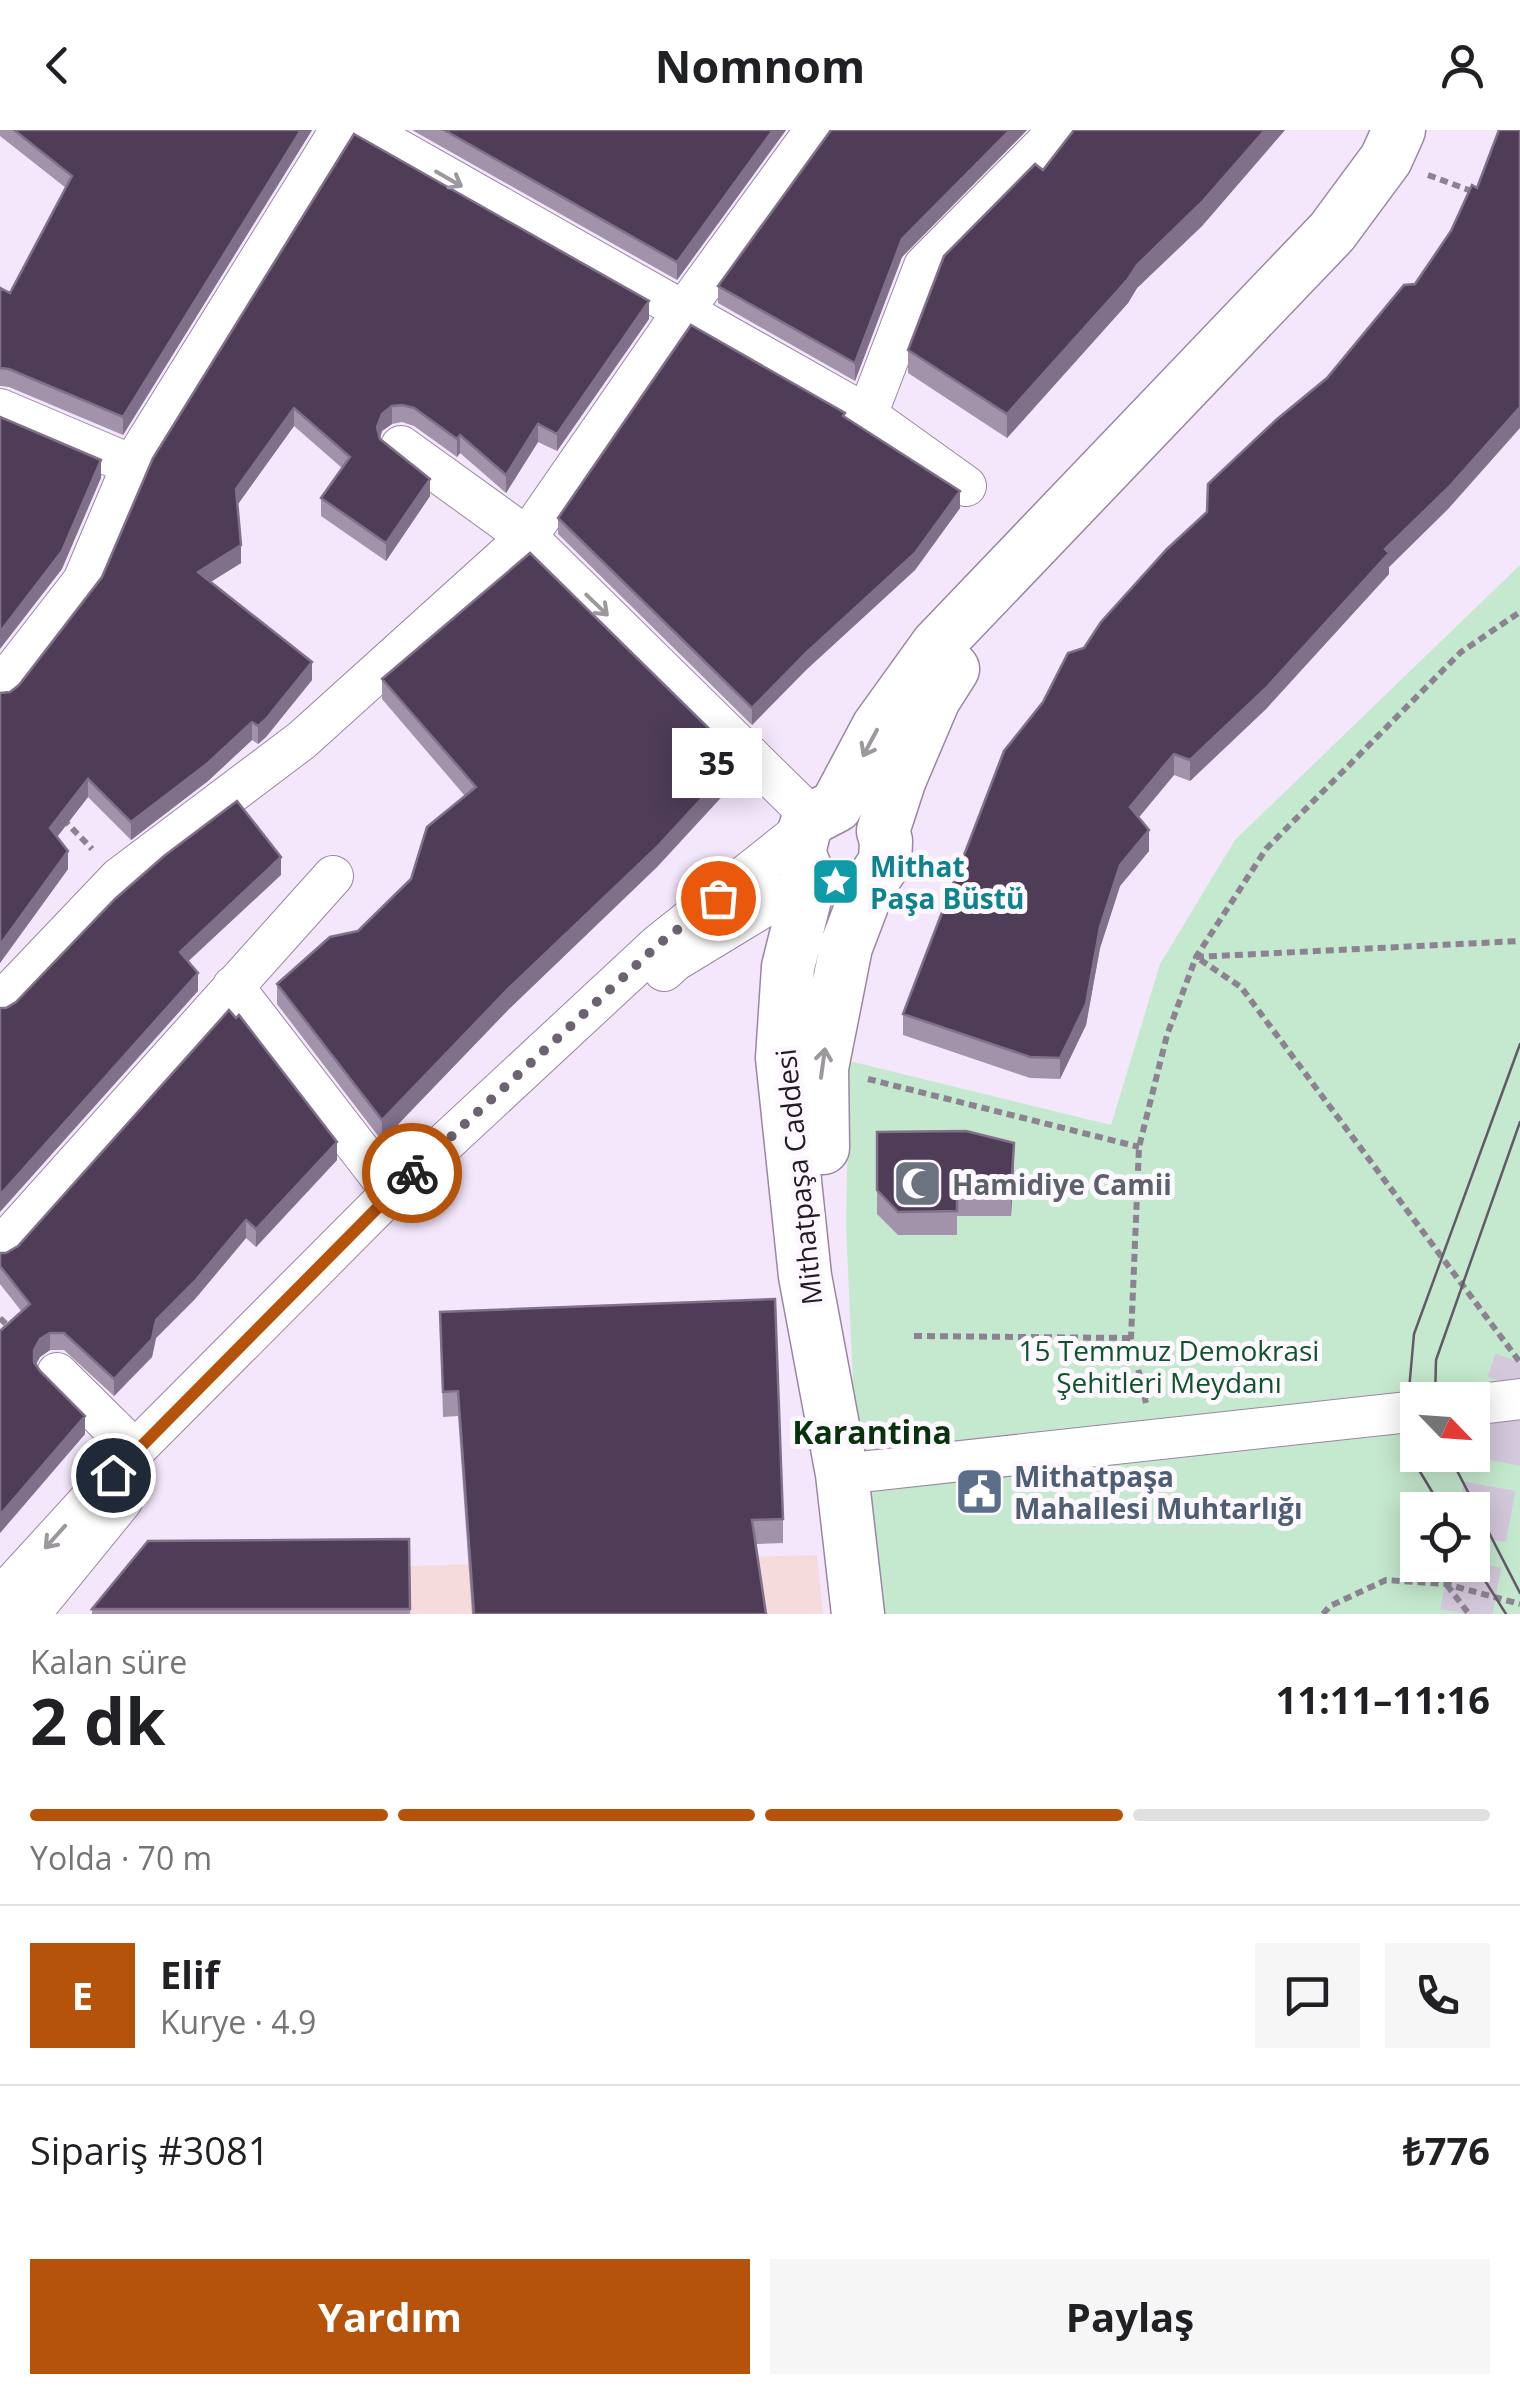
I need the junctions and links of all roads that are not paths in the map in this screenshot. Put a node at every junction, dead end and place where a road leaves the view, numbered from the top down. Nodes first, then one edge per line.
1 (340, 130) edge
2 (364, 130) edge
3 (815, 130) edge
4 (1060, 130) edge
5 (1392, 144) edge
6 (682, 313) junction
7 (1212, 356) junction
8 (0, 410) edge
9 (867, 415) junction
10 (401, 446) dead end
11 (132, 465) junction
12 (966, 486) dead end
13 (527, 538) junction
14 (0, 688) edge
15 (883, 831) junction
16 (816, 833) junction
17 (333, 876) dead end
18 (870, 884) junction
19 (233, 986) junction
20 (0, 1003) edge
21 (392, 1192) junction
22 (0, 1248) edge
23 (57, 1373) dead end
24 (1520, 1399) edge
25 (1490, 1402) edge
26 (1400, 1413) edge
27 (135, 1450) junction
28 (842, 1474) junction
29 (0, 1598) edge
30 (30, 1614) edge
31 (858, 1614) edge

1 - 11 street
2 -> 6 street
3 - 6 street
4 - 9 street
5 - 7 main road, Mithatpaşa Caddesi
6 - 9 street
6 - 13 street
7 - 15 main road, Mithatpaşa Caddesi
7 -> 16 main road, Mithatpaşa Caddesi
8 - 11 street
9 - 12 street
10 - 13 street
11 - 14 street
13 -> 16 street
13 - 20 street
15 - 16 main road
15 - 18 main road, Mithatpaşa Caddesi
16 - 18 main road
16 - 21 street
16 - 28 main road, Mithatpaşa Caddesi
16 - 30 street
17 - 19 street
28 -> 18 main road, Mithatpaşa Caddesi
19 - 21 street
19 - 22 street
21 - 27 street
23 - 27 street
24 - 25 street
26 - 28 street
27 -> 29 street
28 - 31 main road, Mithatpaşa Caddesi

